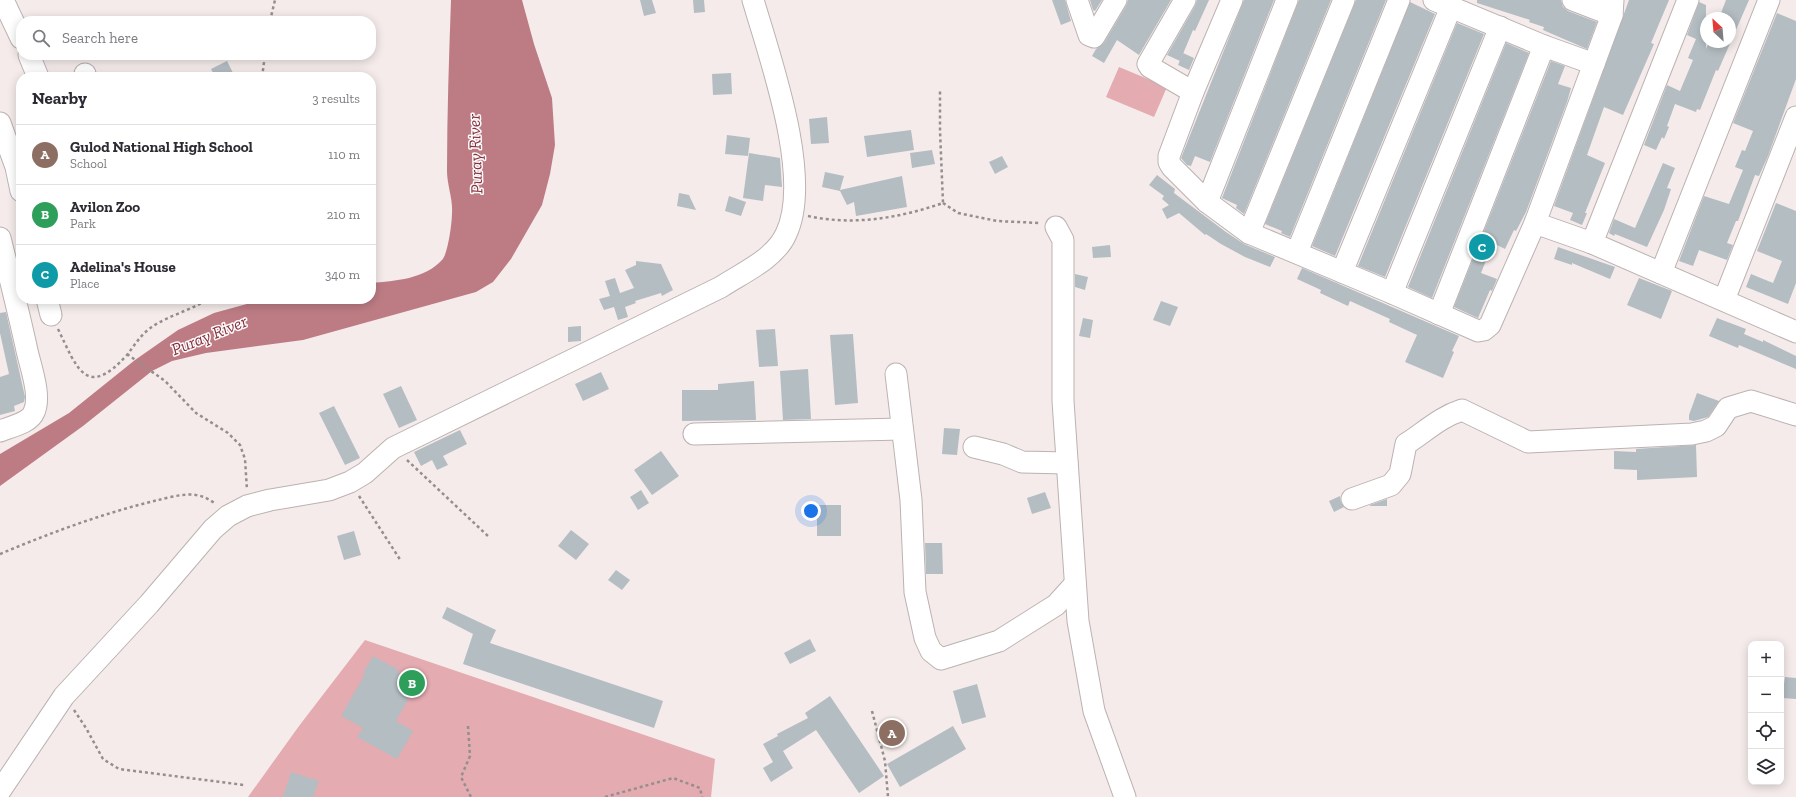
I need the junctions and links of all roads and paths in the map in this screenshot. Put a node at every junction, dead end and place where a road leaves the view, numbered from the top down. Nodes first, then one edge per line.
1 (3, 0) edge
2 (275, 0) edge
3 (753, 0) edge
4 (1077, 0) edge
5 (1116, 0) edge
6 (1185, 0) edge
7 (1232, 0) edge
8 (1287, 0) edge
9 (1344, 0) edge
10 (1400, 0) edge
11 (1573, 0) edge
12 (1688, 0) edge
13 (1769, 0) edge
14 (1442, 4) edge
15 (1612, 8) edge
16 (271, 16) edge
17 (16, 27) edge
18 (1500, 27) junction
19 (1544, 46) junction
20 (31, 60) edge
21 (264, 60) edge
22 (1594, 64) junction
23 (36, 72) edge
24 (263, 72) edge
25 (940, 91) dead end
26 (1193, 92) junction
27 (1796, 117) edge
28 (0, 123) edge
29 (12, 169) edge
30 (16, 179) edge
31 (1207, 202) junction
32 (943, 203) junction
33 (792, 212) junction
34 (1535, 223) junction
35 (1056, 227) joint
36 (1249, 233) junction
37 (0, 238) edge
38 (1592, 243) junction
39 (1297, 252) junction
40 (1342, 272) junction
41 (1661, 273) junction
42 (1392, 293) junction
43 (7, 296) edge
44 (1724, 300) junction
45 (198, 304) edge
46 (49, 307) edge
47 (1439, 314) junction
48 (1796, 332) edge
49 (127, 354) junction
50 (896, 374) dead end
51 (1796, 415) edge
52 (902, 428) junction
53 (0, 431) edge
54 (694, 434) dead end
55 (974, 447) dead end
56 (393, 448) junction
57 (1067, 463) junction
58 (350, 482) junction
59 (1352, 499) dead end
60 (247, 506) junction
61 (228, 516) junction
62 (489, 538) dead end
63 (0, 554) edge
64 (401, 561) dead end
65 (1075, 584) junction
66 (64, 696) junction
67 (872, 711) dead end
68 (468, 726) dead end
69 (244, 785) dead end
70 (0, 791) edge
71 (471, 797) edge
72 (605, 797) edge
73 (702, 797) edge
74 (888, 797) edge
75 (1125, 797) edge

1 - 17 street
2 - 16 path
3 - 33 street
4 - 5 street
6 - 26 street
7 - 26 street
8 - 31 street
9 - 36 street
10 - 39 street
11 - 15 street
12 - 38 street
13 - 41 street
14 - 18 street
14 - 40 street
15 - 22 street
18 - 19 street
18 - 42 street
19 - 22 street
19 - 47 street
20 - 23 street
21 - 24 path
22 - 34 street
25 - 32 path
26 - 31 street
27 - 44 street
28 - 29 street
29 - 30 street
31 - 36 street
32 - 33 path
32 - 35 path
33 - 56 street
34 - 38 street
34 - 47 street
35 - 57 street
36 - 39 street
37 - 43 street
38 - 41 street
39 - 40 street
40 - 42 street
41 - 44 street
42 - 47 street
43 - 53 street
44 - 48 street
45 - 49 path
46 - 49 path
49 - 60 path
50 - 52 street
51 - 59 street
52 - 54 street
52 - 65 street
55 - 57 street
56 - 58 street
56 - 62 path
57 - 65 street
58 - 60 street
58 - 64 path
60 - 61 street
61 - 63 path
61 - 66 street
65 - 75 street
66 - 69 path
66 - 70 street
67 - 74 path
68 - 71 path
72 - 73 path

